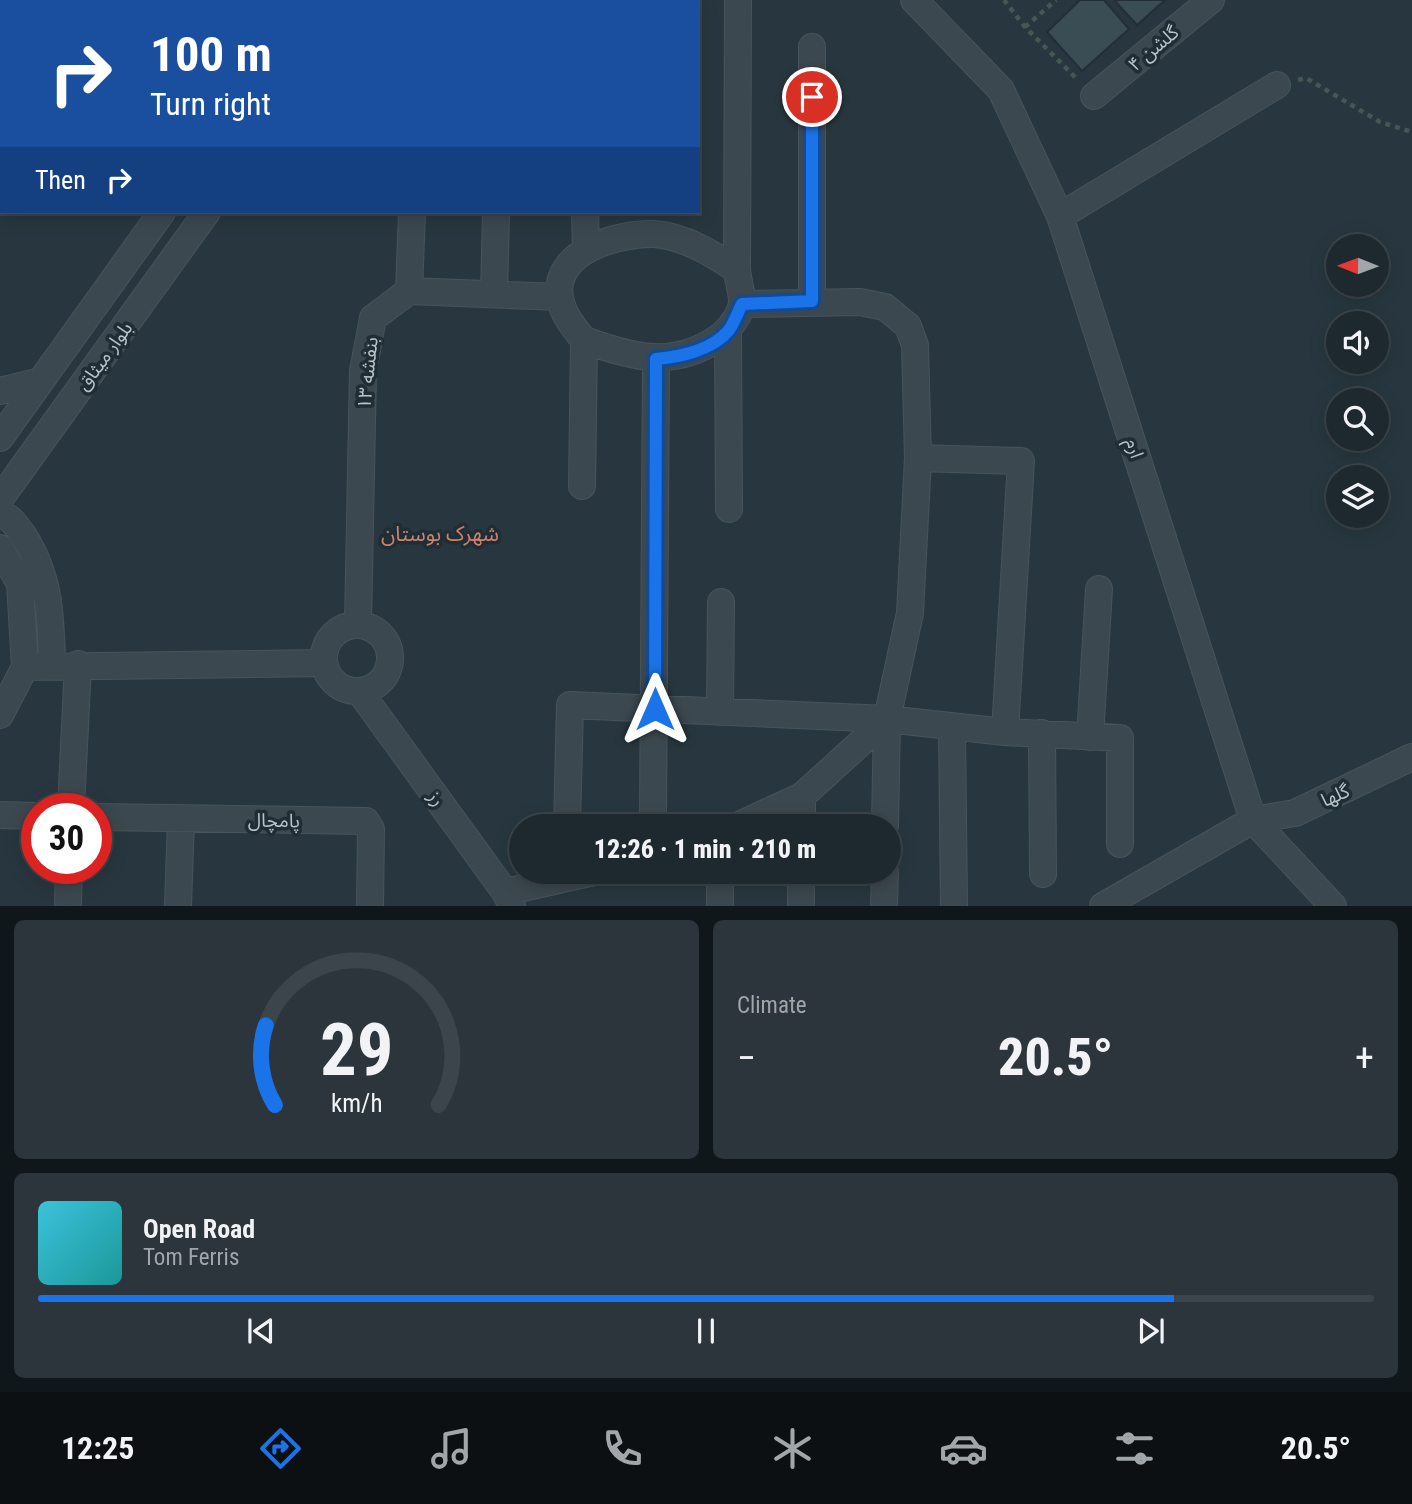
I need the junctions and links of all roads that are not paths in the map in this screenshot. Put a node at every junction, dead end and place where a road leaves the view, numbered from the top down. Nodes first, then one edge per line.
1 (738, 0) edge
2 (915, 0) edge
3 (1211, 0) edge
4 (812, 47) dead end
5 (1277, 85) road end
6 (1094, 96) road end
7 (161, 214) edge
8 (206, 214) edge
9 (412, 214) edge
10 (496, 214) edge
11 (585, 214) edge
12 (1060, 215) junction
13 (655, 223) edge
14 (586, 248) junction
15 (737, 270) junction
16 (409, 291) junction
17 (494, 294) junction
18 (560, 297) junction
19 (812, 301) junction
20 (742, 304) junction
21 (728, 331) junction
22 (584, 340) junction
23 (656, 359) junction
24 (41, 381) junction
25 (0, 391) edge
26 (0, 438) edge
27 (918, 458) junction
28 (582, 486) dead end
29 (0, 499) edge
30 (729, 509) dead end
31 (0, 514) edge
32 (0, 548) edge
33 (1099, 589) dead end
34 (721, 602) dead end
35 (358, 624) junction
36 (324, 663) junction
37 (65, 664) junction
38 (25, 667) junction
39 (360, 692) junction
40 (655, 709) junction
41 (720, 712) junction
42 (0, 715) edge
43 (887, 719) junction
44 (952, 728) junction
45 (1005, 732) junction
46 (1042, 733) junction
47 (1090, 737) junction
48 (1412, 757) edge
49 (70, 793) edge
50 (802, 796) junction
51 (567, 814) edge
52 (653, 814) edge
53 (763, 814) edge
54 (802, 814) edge
55 (886, 814) edge
56 (0, 815) edge
57 (21, 816) edge
58 (112, 817) edge
59 (181, 819) junction
60 (1253, 820) junction
61 (1120, 844) dead end
62 (1042, 874) dead end
63 (69, 884) edge
64 (544, 884) edge
65 (720, 884) edge
66 (801, 884) edge
67 (885, 884) edge
68 (508, 899) edge
69 (68, 905) edge
70 (178, 905) edge
71 (370, 905) edge
72 (720, 905) edge
73 (801, 905) edge
74 (884, 905) edge
75 (954, 905) edge
76 (1102, 905) edge
77 (1333, 905) edge

1 - 15 street
2 - 12 street, ارم
3 - 6 street, گلشن ۴
4 - 19 street
5 - 12 street
7 - 24 street, بلوار میثاق
8 - 29 street, بلوار میثاق
9 - 16 street
10 - 17 street
11 - 14 street
12 - 60 street, ارم
13 - 14 street
13 - 15 street
14 - 18 street
15 - 20 street
16 - 17 street
16 - 35 street, بنفشه ۱۳
17 - 18 street
18 - 22 street
19 - 20 street
19 - 27 street
20 - 21 street
21 - 23 street
21 - 30 street
22 - 23 street
22 - 28 street
23 - 40 street
24 - 25 street
24 - 26 street, بلوار میثاق
27 - 43 street
27 - 45 street
31 - 37 street
32 - 38 street
33 - 47 street
34 - 41 street
35 - 36 street
35 - 39 street
36 - 37 street
36 - 39 street
37 - 38 street
37 - 49 street
38 - 42 street
39 - 68 street, رز
40 - 41 street
40 - 51 street
40 - 52 street
41 - 43 street
43 - 44 street
43 - 50 street
43 - 55 street
44 - 45 street
44 - 75 street
45 - 46 street
46 - 47 street
46 - 62 street
47 - 61 street
48 - 60 street, گلها
50 - 53 street
50 - 54 street
56 - 57 street
58 - 59 street, پامچال
59 - 70 street
59 - 71 street, پامچال
60 - 76 street, گلها
60 - 77 street, ارم
63 - 69 street
64 - 68 street
65 - 72 street
66 - 73 street
67 - 74 street

